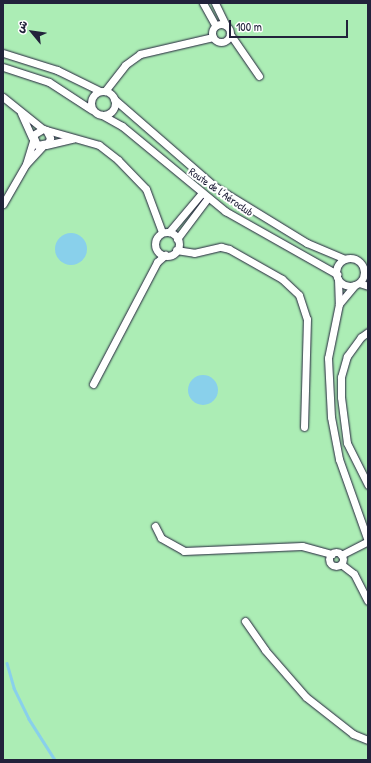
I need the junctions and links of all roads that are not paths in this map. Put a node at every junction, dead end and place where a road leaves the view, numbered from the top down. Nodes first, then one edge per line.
1 (203, 3) edge
2 (215, 3) edge
3 (216, 26) junction
4 (226, 26) junction
5 (230, 34) junction
6 (213, 37) junction
7 (3, 53) edge
8 (3, 67) edge
9 (259, 76) dead end
10 (108, 94) junction
11 (3, 97) edge
12 (92, 110) junction
13 (20, 111) junction
14 (102, 115) junction
15 (44, 130) junction
16 (33, 139) junction
17 (72, 139) junction
18 (44, 146) junction
19 (26, 164) junction
20 (200, 194) junction
21 (207, 199) junction
22 (3, 204) edge
23 (166, 232) junction
24 (178, 239) junction
25 (157, 250) junction
26 (176, 250) junction
27 (165, 255) junction
28 (345, 259) junction
29 (157, 262) junction
30 (366, 270) edge
31 (338, 277) junction
32 (357, 284) junction
33 (368, 286) edge
34 (339, 304) junction
35 (368, 332) edge
36 (93, 384) dead end
37 (304, 427) dead end
38 (368, 485) edge
39 (155, 526) dead end
40 (368, 542) edge
41 (332, 554) junction
42 (341, 555) junction
43 (341, 564) junction
44 (368, 601) edge
45 (245, 622) dead end
46 (368, 740) edge

1 - 3 street
2 - 4 street
3 - 4 street
3 - 6 street
4 - 5 street
5 - 6 street
5 - 9 street
6 - 10 street
7 - 10 street, Route de l’Aéroclub
8 - 12 street
10 - 12 street
10 - 14 street
10 - 28 street, Route de l’Aéroclub
11 - 13 street
12 - 14 street, Route de l’Aéroclub
13 - 15 street
13 - 16 street
14 - 20 street, Route de l’Aéroclub
15 - 16 street
15 - 17 street
15 - 18 street
16 - 18 street
16 - 19 street
17 - 18 street
17 - 23 street
18 - 19 street
19 - 22 street
20 - 21 street, Route de l’Aéroclub
20 - 23 street
21 - 24 street
21 - 31 street, Route de l’Aéroclub
23 - 24 street
23 - 25 street
24 - 26 street
25 - 27 street
25 - 29 street
26 - 27 street
26 - 37 street
27 - 29 street
28 - 30 street
28 - 31 street
29 - 36 street
30 - 32 street
31 - 32 street
31 - 34 street
32 - 33 street
32 - 34 street
34 - 40 street
35 - 38 street
39 - 41 street
40 - 42 street
41 - 42 street
41 - 43 street
42 - 43 street
43 - 44 street
45 - 46 street

